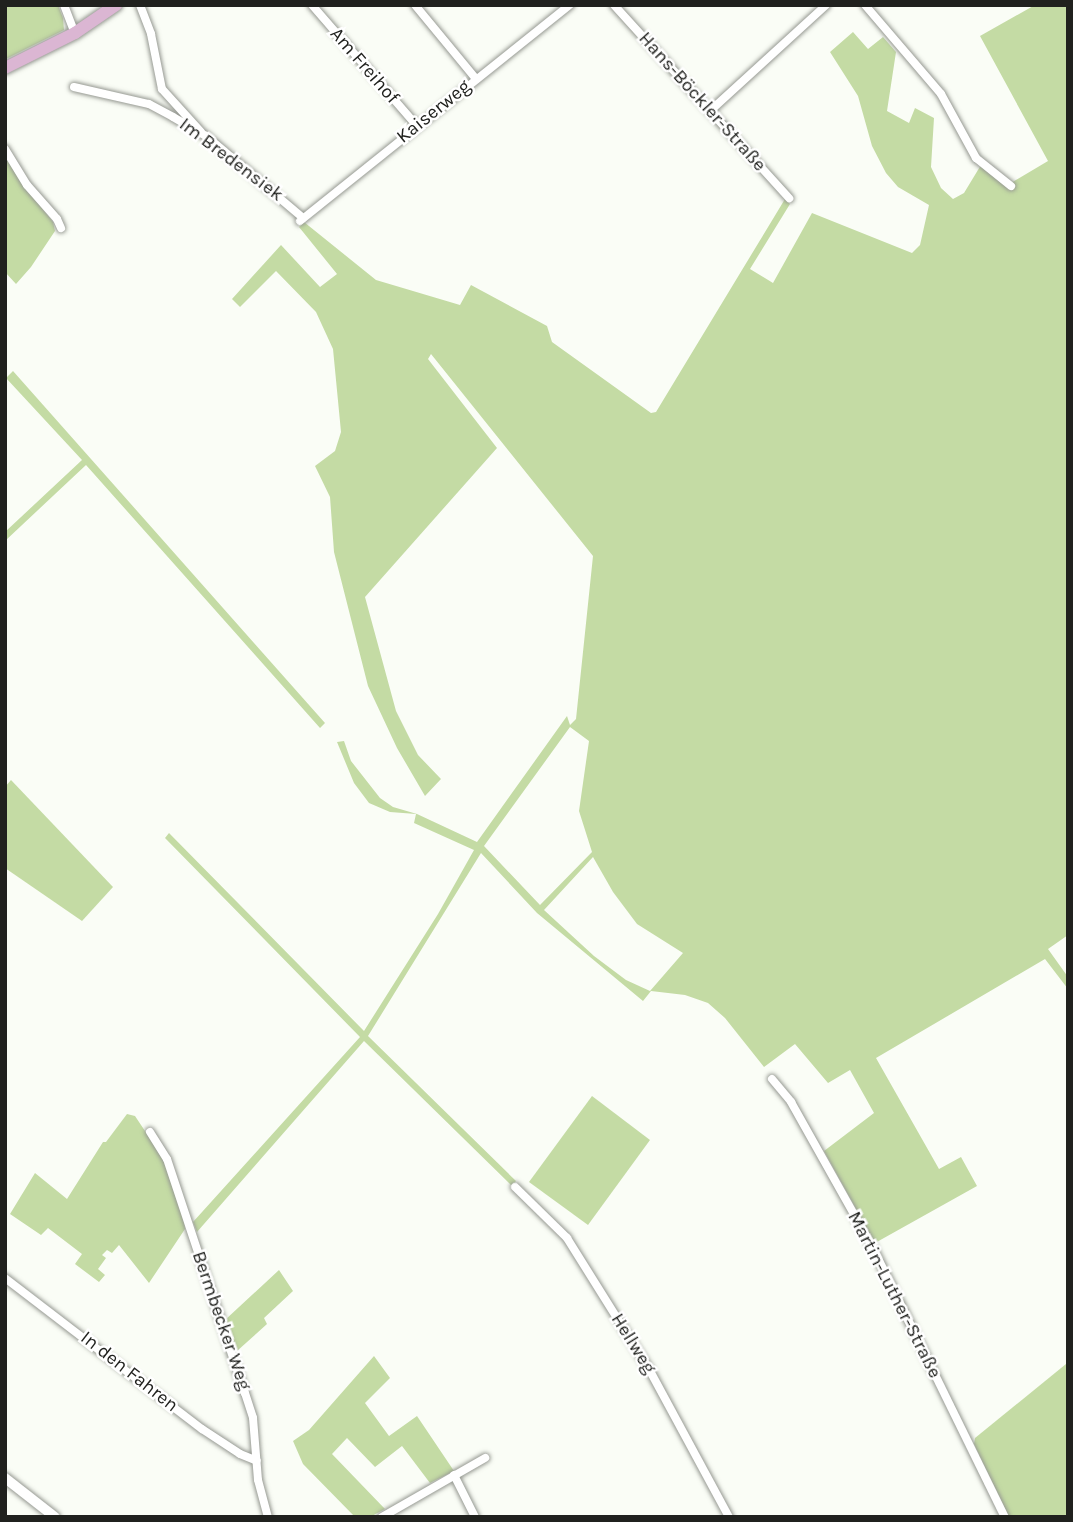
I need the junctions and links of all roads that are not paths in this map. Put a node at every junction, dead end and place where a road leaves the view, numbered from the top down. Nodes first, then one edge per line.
1 (64, 5) edge
2 (116, 5) edge
3 (140, 5) edge
4 (312, 5) edge
5 (415, 5) edge
6 (570, 5) edge
7 (614, 5) edge
8 (826, 5) edge
9 (865, 5) edge
10 (75, 33) junction
11 (5, 68) edge
12 (476, 79) junction
13 (74, 87) dead end
14 (710, 111) junction
15 (416, 126) junction
16 (206, 136) junction
17 (5, 149) edge
18 (1010, 186) dead end
19 (789, 198) dead end
20 (301, 220) joint
21 (61, 228) dead end
22 (772, 1079) dead end
23 (150, 1132) dead end
24 (515, 1186) dead end
25 (5, 1278) edge
26 (485, 1458) dead end
27 (257, 1461) junction
28 (454, 1475) junction
29 (5, 1478) edge
30 (55, 1517) edge
31 (268, 1517) edge
32 (382, 1517) edge
33 (475, 1517) edge
34 (729, 1517) edge
35 (1005, 1517) edge

1 - 10 street
2 - 10 main road
3 - 16 street
4 - 15 street, Am Freihof
5 - 12 street
6 - 12 street, Kaiserweg
7 - 14 street, Hans-Böckler-Straße
8 - 14 street
9 - 18 street
10 - 11 main road
12 - 15 street, Kaiserweg
13 - 16 street, Im Bredensiek
14 - 19 street, Hans-Böckler-Straße
15 - 20 street, Kaiserweg
16 - 20 street, Im Bredensiek
17 - 21 street
22 - 35 street, Martin-Luther-Straße
23 - 27 street, Bermbecker Weg
24 - 34 street, Hellweg
25 - 27 street, In den Fahren
26 - 28 street
27 - 31 street, Bermbecker Weg
28 - 32 street
28 - 33 street
29 - 30 main road

